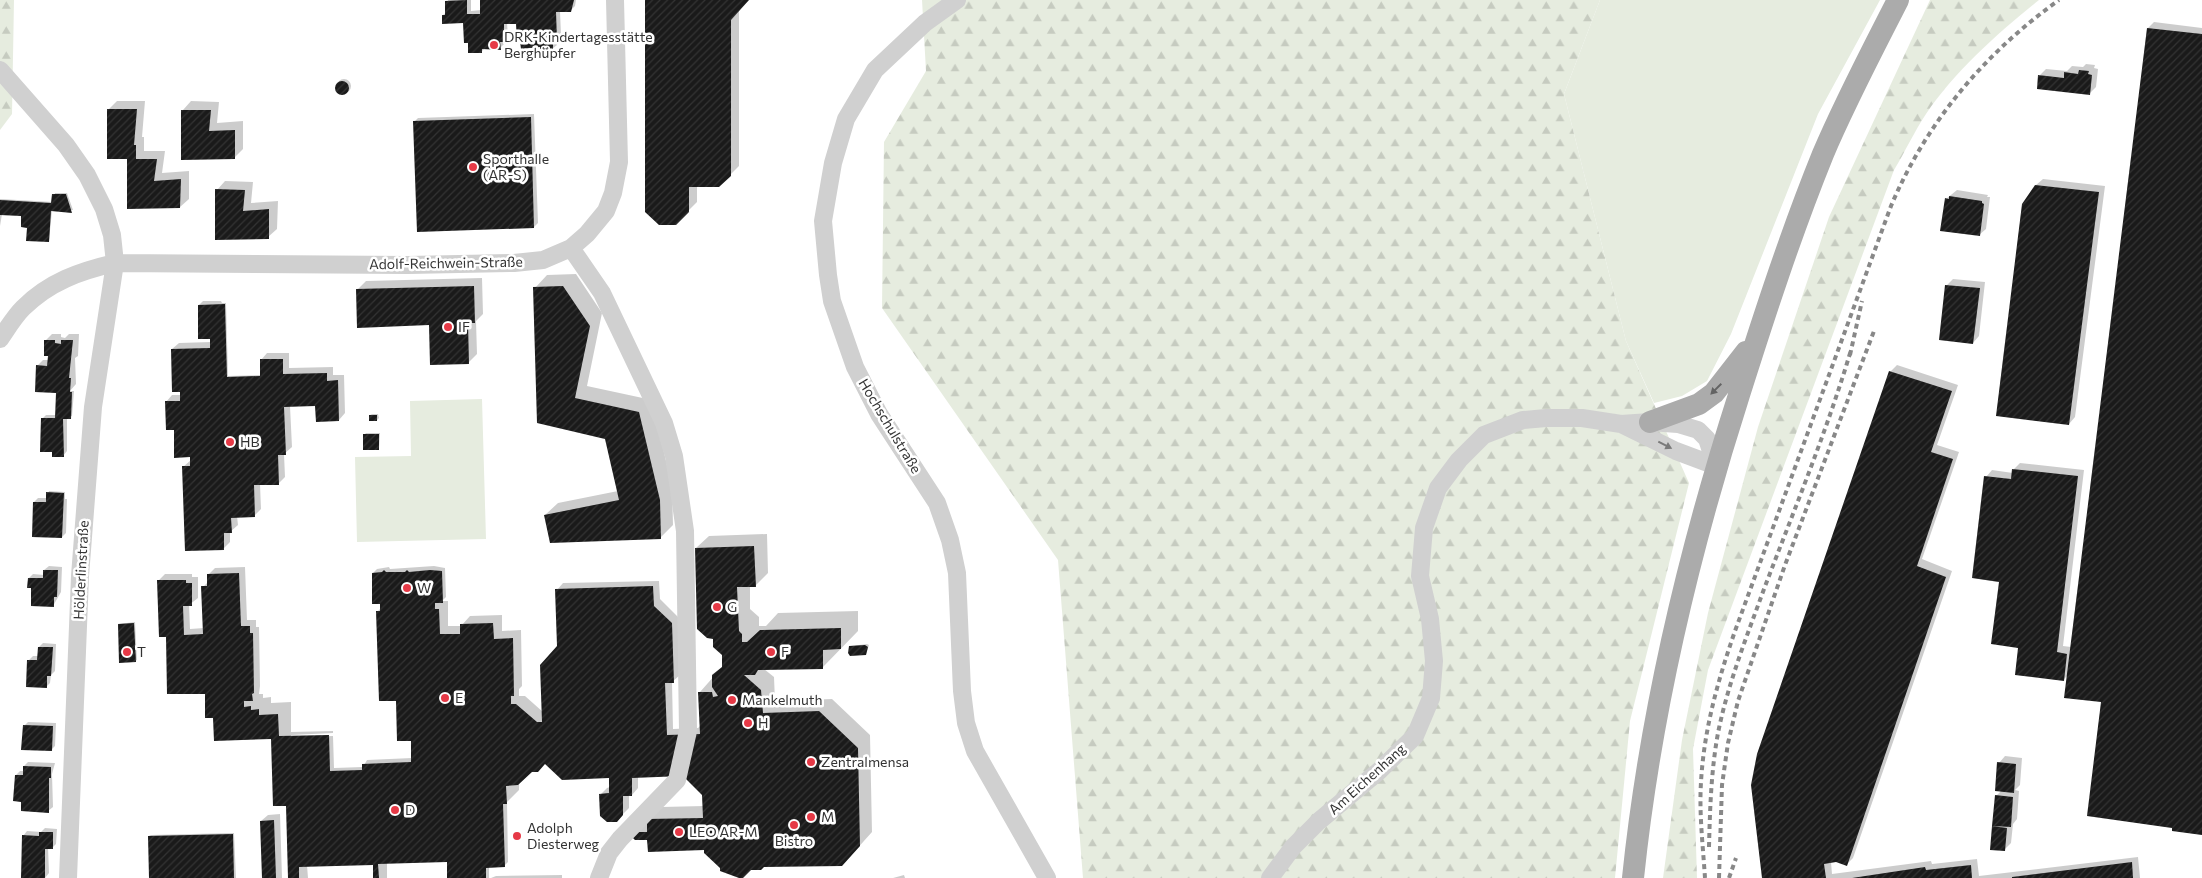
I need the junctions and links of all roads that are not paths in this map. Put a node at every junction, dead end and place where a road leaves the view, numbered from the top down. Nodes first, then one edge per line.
1 (615, 0) edge
2 (957, 0) edge
3 (1898, 0) edge
4 (0, 70) edge
5 (571, 248) junction
6 (115, 263) junction
7 (1757, 338) junction
8 (0, 339) edge
9 (1650, 422) junction
10 (1621, 424) junction
11 (1716, 466) junction
12 (68, 878) edge
13 (600, 878) edge
14 (1047, 878) edge
15 (1270, 878) edge
16 (1633, 878) edge

1 - 5 street, Adolf-Reichwein-Straße
2 - 14 street, Hochschulstraße
3 - 7 main road
4 - 6 street, Hölderlinstraße
5 - 6 street, Adolf-Reichwein-Straße
5 - 13 street
6 - 8 street, Adolf-Reichwein-Straße
6 - 12 street, Hölderlinstraße
7 -> 9 main road
7 - 11 main road
9 - 10 street, Am Eichenhang
9 - 11 street, Am Eichenhang
10 -> 11 street, Am Eichenhang
10 - 15 street, Am Eichenhang
11 - 16 main road

